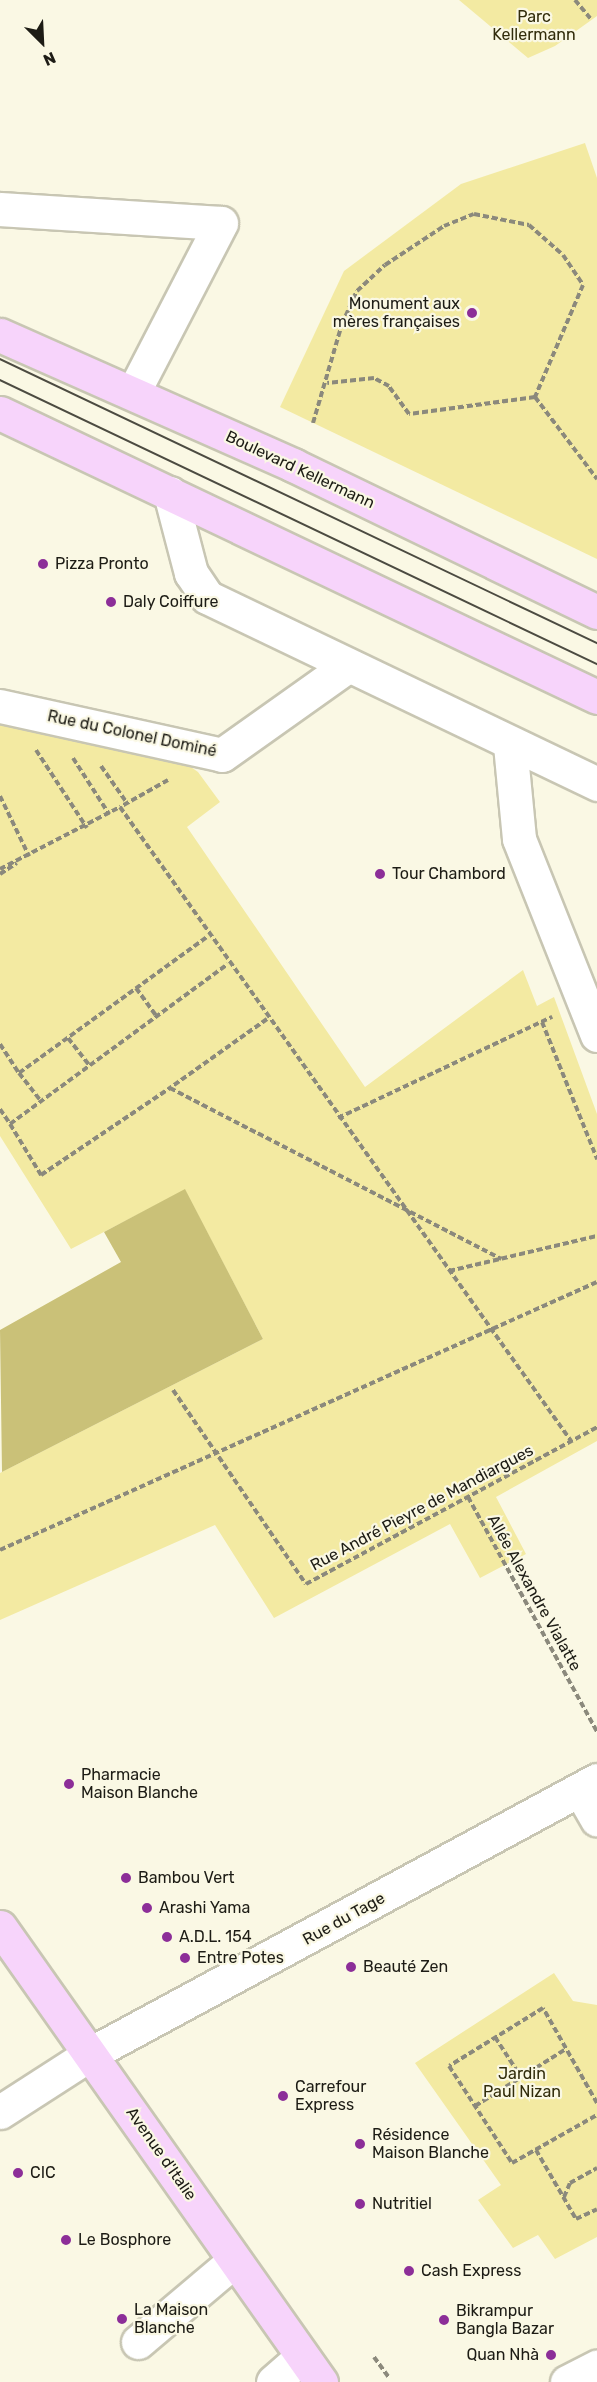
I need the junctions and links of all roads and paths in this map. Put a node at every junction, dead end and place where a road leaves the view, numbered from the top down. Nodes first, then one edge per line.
1 (575, 0) edge
2 (592, 20) dead end
3 (0, 209) edge
4 (0, 334) edge
5 (327, 383) junction
6 (133, 393) junction
7 (535, 397) junction
8 (0, 413) edge
9 (313, 423) dead end
10 (597, 479) edge
11 (170, 493) junction
12 (597, 612) edge
13 (346, 667) junction
14 (597, 697) edge
15 (0, 706) edge
16 (510, 745) junction
17 (23, 747) dead end
18 (35, 749) junction
19 (44, 751) dead end
20 (63, 755) dead end
21 (222, 755) junction
22 (72, 757) junction
23 (82, 760) dead end
24 (93, 764) dead end
25 (597, 784) edge
26 (0, 796) edge
27 (128, 803) junction
28 (120, 807) junction
29 (109, 814) junction
30 (87, 828) junction
31 (29, 855) junction
32 (0, 869) edge
33 (0, 874) edge
34 (208, 936) junction
35 (228, 964) junction
36 (136, 988) junction
37 (559, 1013) dead end
38 (156, 1016) junction
39 (267, 1019) junction
40 (542, 1022) junction
41 (597, 1035) edge
42 (68, 1038) junction
43 (0, 1044) edge
44 (89, 1065) junction
45 (19, 1073) junction
46 (170, 1088) junction
47 (41, 1101) junction
48 (0, 1109) edge
49 (338, 1118) junction
50 (10, 1124) junction
51 (597, 1159) edge
52 (404, 1209) junction
53 (597, 1236) edge
54 (501, 1259) junction
55 (449, 1271) junction
56 (597, 1282) edge
57 (491, 1329) junction
58 (173, 1390) dead end
59 (597, 1427) edge
60 (571, 1441) junction
61 (215, 1452) junction
62 (468, 1497) junction
63 (0, 1550) edge
64 (597, 1732) edge
65 (588, 1785) edge
66 (597, 1820) edge
67 (0, 1927) edge
68 (495, 2037) junction
69 (566, 2049) junction
70 (90, 2054) junction
71 (521, 2078) junction
72 (597, 2103) edge
73 (475, 2106) junction
74 (0, 2112) edge
75 (597, 2115) edge
76 (536, 2150) junction
77 (597, 2168) edge
78 (564, 2197) junction
79 (597, 2209) edge
80 (234, 2261) junction
81 (138, 2342) dead end
82 (374, 2357) dead end
83 (597, 2367) edge
84 (311, 2370) edge
85 (389, 2378) dead end
86 (273, 2382) edge
87 (567, 2382) edge

1 - 2 path
3 - 6 street
4 - 6 main road, Boulevard Kellermann
5 - 7 path
5 - 7 path
5 - 9 path
6 - 12 main road, Boulevard Kellermann
7 - 10 path
8 - 11 main road
11 - 13 street
11 - 14 main road
13 - 16 street
13 - 21 street, Rue du Colonel Dominé
15 - 21 street, Rue du Colonel Dominé
16 - 25 street
16 - 41 street
17 - 18 path
18 - 19 path
18 - 30 path
20 - 22 path
21 - 27 path
22 - 23 path
22 - 29 path
24 - 27 path
26 - 31 path
27 - 28 path
28 - 29 path
28 - 34 path
29 - 30 path
30 - 31 path
31 - 32 path
31 - 33 path
34 - 35 path
34 - 36 path
35 - 38 path
35 - 39 path
36 - 38 path
36 - 42 path
37 - 40 path
38 - 44 path
39 - 46 path
39 - 49 path
40 - 49 path
40 - 51 path
42 - 44 path
42 - 45 path
43 - 45 path
44 - 47 path
45 - 47 path
46 - 50 path
46 - 52 path
47 - 50 path
48 - 50 path
49 - 52 path
52 - 54 path
52 - 55 path
53 - 54 path
54 - 55 path
55 - 57 path
56 - 57 path
57 - 60 path
57 - 61 path
58 - 61 path, Rue André Pieyre de Mandiargues
59 - 60 path, Rue André Pieyre de Mandiargues
60 - 62 path, Rue André Pieyre de Mandiargues
61 - 62 path, Rue André Pieyre de Mandiargues
61 - 63 path
62 - 64 path, Allée Alexandre Vialatte
65 - 66 street
65 - 70 street, Rue du Tage
67 - 70 main road, Avenue d'Italie
68 - 69 path
68 - 71 path
68 - 73 path
69 - 71 path
69 - 72 path
70 - 74 street, Rue du Tage
70 - 80 main road, Avenue d'Italie
71 - 73 path
73 - 76 path
75 - 76 path
76 - 78 path
77 - 78 path
78 - 79 path
80 - 81 street
80 - 84 main road, Avenue d'Italie
82 - 85 path
83 - 87 street
84 - 86 street

